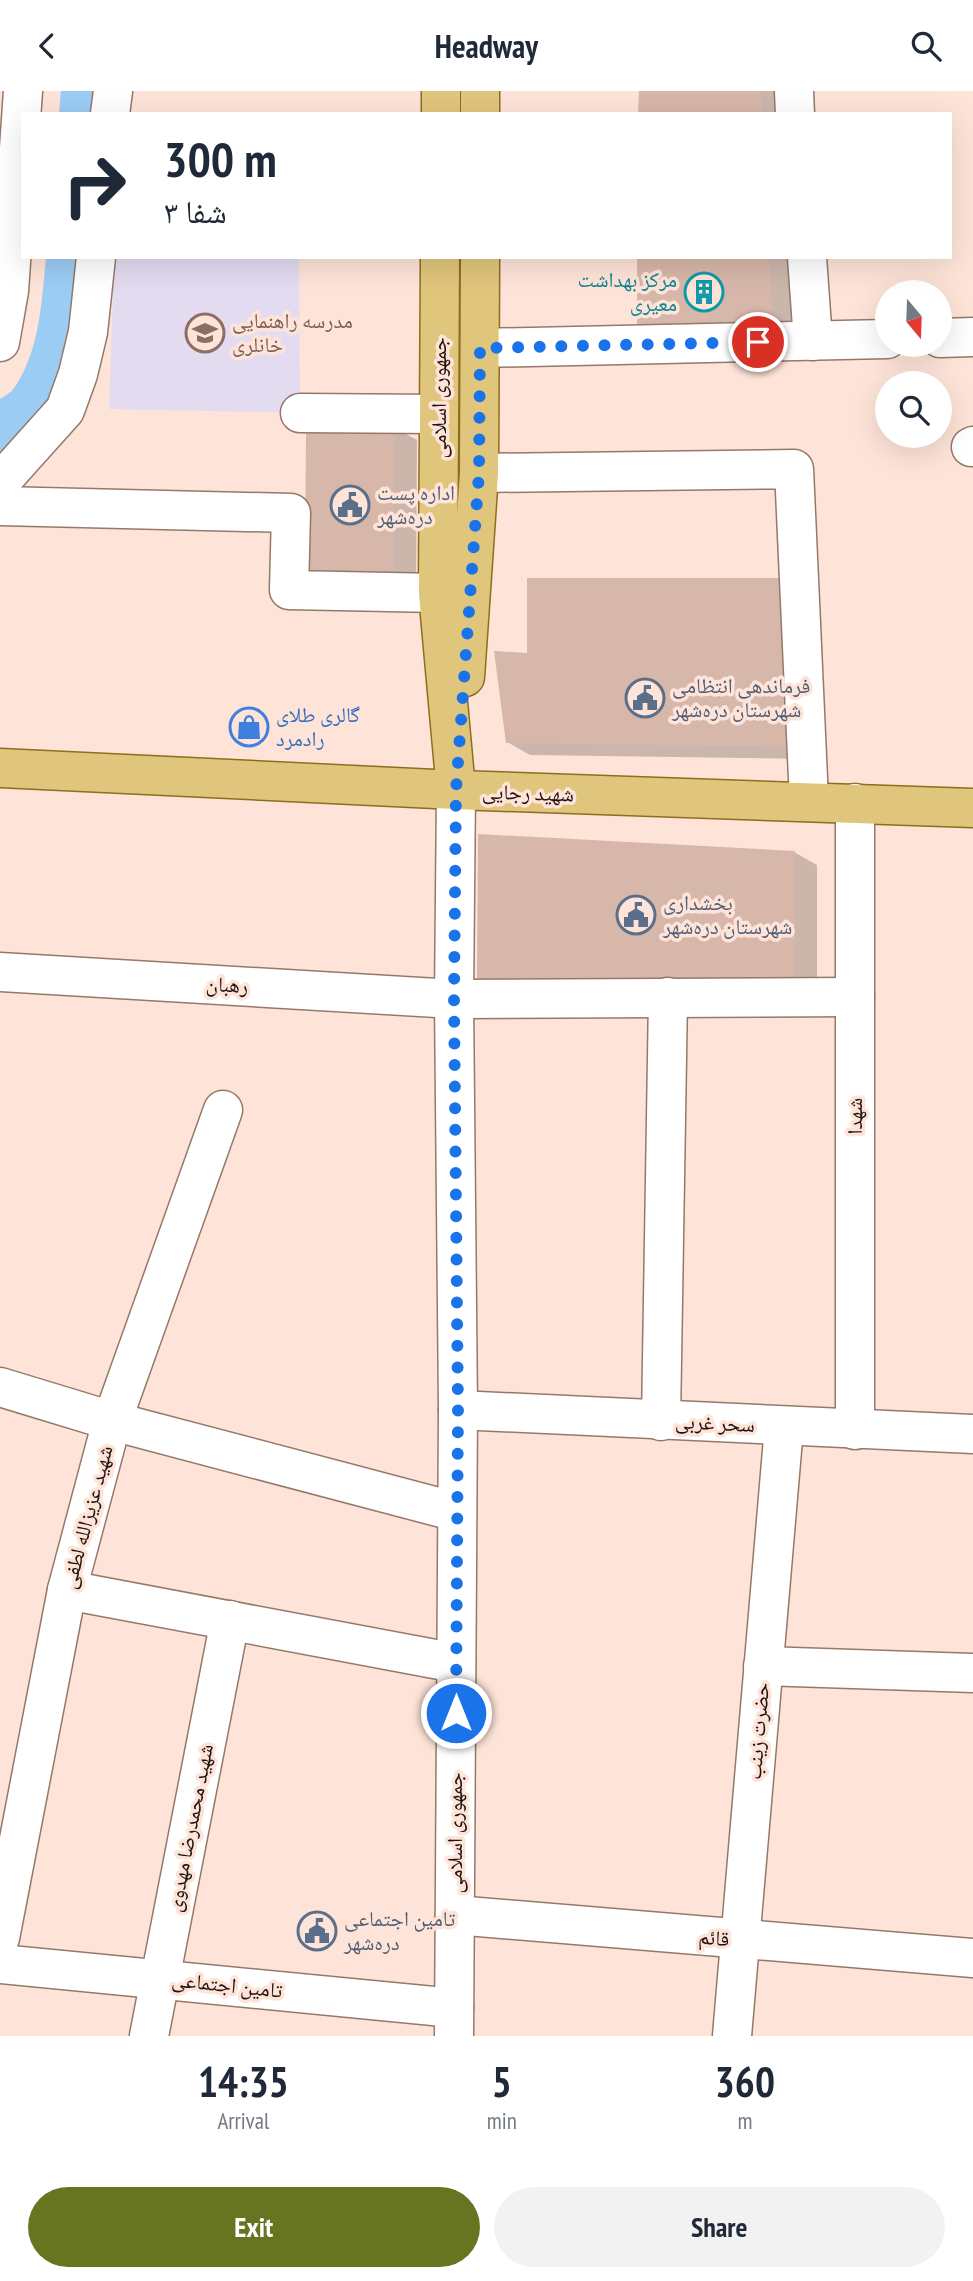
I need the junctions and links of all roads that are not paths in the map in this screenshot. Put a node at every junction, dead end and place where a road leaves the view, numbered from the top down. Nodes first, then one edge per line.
1 (23, 91) edge
2 (113, 91) edge
3 (441, 91) edge
4 (480, 91) edge
5 (794, 91) edge
6 (22, 112) edge
7 (110, 112) edge
8 (441, 112) edge
9 (480, 112) edge
10 (795, 112) edge
11 (21, 120) edge
12 (96, 259) edge
13 (440, 259) edge
14 (480, 259) edge
15 (807, 259) edge
16 (973, 337) edge
17 (952, 338) edge
18 (875, 339) edge
19 (813, 341) junction
20 (0, 342) edge
21 (480, 348) junction
22 (300, 413) dead end
23 (439, 414) junction
24 (479, 473) junction
25 (1, 488) edge
26 (0, 529) edge
27 (438, 593) junction
28 (0, 768) edge
29 (456, 790) junction
30 (809, 801) junction
31 (855, 803) junction
32 (973, 808) edge
33 (0, 972) edge
34 (668, 997) junction
35 (855, 997) junction
36 (454, 999) junction
37 (223, 1110) dead end
38 (0, 1387) edge
39 (458, 1410) junction
40 (661, 1421) junction
41 (112, 1422) junction
42 (784, 1427) junction
43 (855, 1430) junction
44 (973, 1434) edge
45 (457, 1511) junction
46 (67, 1590) junction
47 (230, 1620) junction
48 (456, 1663) junction
49 (763, 1666) junction
50 (973, 1673) edge
51 (455, 1915) junction
52 (0, 1938) edge
53 (740, 1940) junction
54 (973, 1958) edge
55 (0, 1963) edge
56 (161, 1978) junction
57 (454, 2022) edge
58 (149, 2036) edge
59 (732, 2036) edge

1 - 6 street
2 - 7 street
3 - 8 main road
4 - 9 main road
5 - 10 street
11 - 20 street
12 - 25 street
13 - 23 main road, جمهوری اسلامی
14 - 21 main road, جمهوری اسلامی
15 - 19 street
16 - 17 street
18 - 19 street
19 - 21 street
21 - 24 main road, جمهوری اسلامی
22 - 23 street
23 - 27 main road, جمهوری اسلامی
24 - 29 main road, جمهوری اسلامی
24 - 30 street
25 - 26 street
25 - 27 street
27 - 29 main road, جمهوری اسلامی
28 - 29 main road, شهید رجایی
29 - 30 main road, شهید رجایی
29 - 36 street, جمهوری اسلامی
30 - 31 main road, شهید رجایی
31 - 32 main road, شهید رجایی
31 - 35 street, شهدا
33 - 36 street, رهبان
34 - 35 street, رهبان
34 - 36 street, رهبان
34 - 40 street
35 - 43 street, شهدا
36 - 39 street, جمهوری اسلامی
37 - 41 street, شهید عزیزالله لطفی
38 - 41 street
39 - 40 street, سحر غربی
39 - 45 street, جمهوری اسلامی
40 - 42 street, سحر غربی
41 - 45 street
41 - 46 street, شهید عزیزالله لطفی
42 - 43 street, سحر غربی
42 - 49 street, حضرت زینب
43 - 44 street, سحر غربی
45 - 48 street, جمهوری اسلامی
46 - 47 street
46 - 52 street, شهید عزیزالله لطفی
47 - 48 street
47 - 56 street, شهید محمدرضا مهدوی
48 - 51 street, جمهوری اسلامی
49 - 50 street
49 - 53 street, حضرت زینب
51 - 53 street, قائم
51 - 57 street, جمهوری اسلامی
53 - 54 street, قائم
53 - 59 street, حضرت زینب
55 - 56 street, تامین اجتماعی
56 - 57 street, تامین اجتماعی
56 - 58 street, شهید محمدرضا مهدوی

